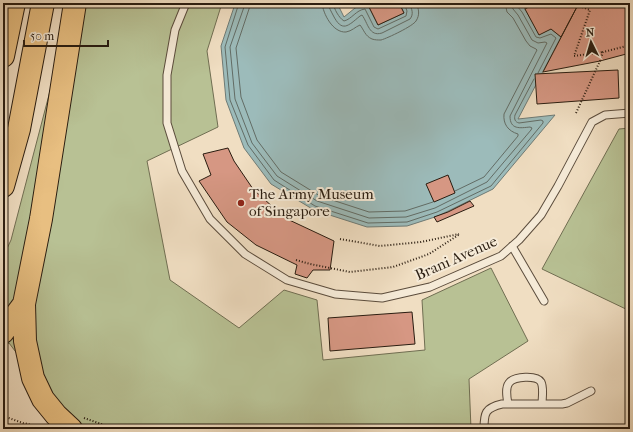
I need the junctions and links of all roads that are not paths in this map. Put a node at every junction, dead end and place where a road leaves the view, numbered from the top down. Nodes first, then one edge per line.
1 (14, 3) edge
2 (43, 3) edge
3 (75, 3) edge
4 (186, 3) edge
5 (3, 56) edge
6 (630, 113) edge
7 (3, 186) edge
8 (512, 246) junction
9 (544, 301) dead end
10 (24, 304) junction
11 (3, 332) edge
12 (591, 391) dead end
13 (508, 404) junction
14 (542, 404) junction
15 (76, 423) edge
16 (484, 429) edge

1 - 5 highway
2 - 7 highway
3 - 10 highway
4 - 8 lane, Brani Avenue
6 - 8 lane, Brani Avenue
8 - 9 lane
10 - 11 highway
10 - 15 highway
12 - 14 lane
13 - 14 lane
13 - 14 lane
13 - 16 lane

